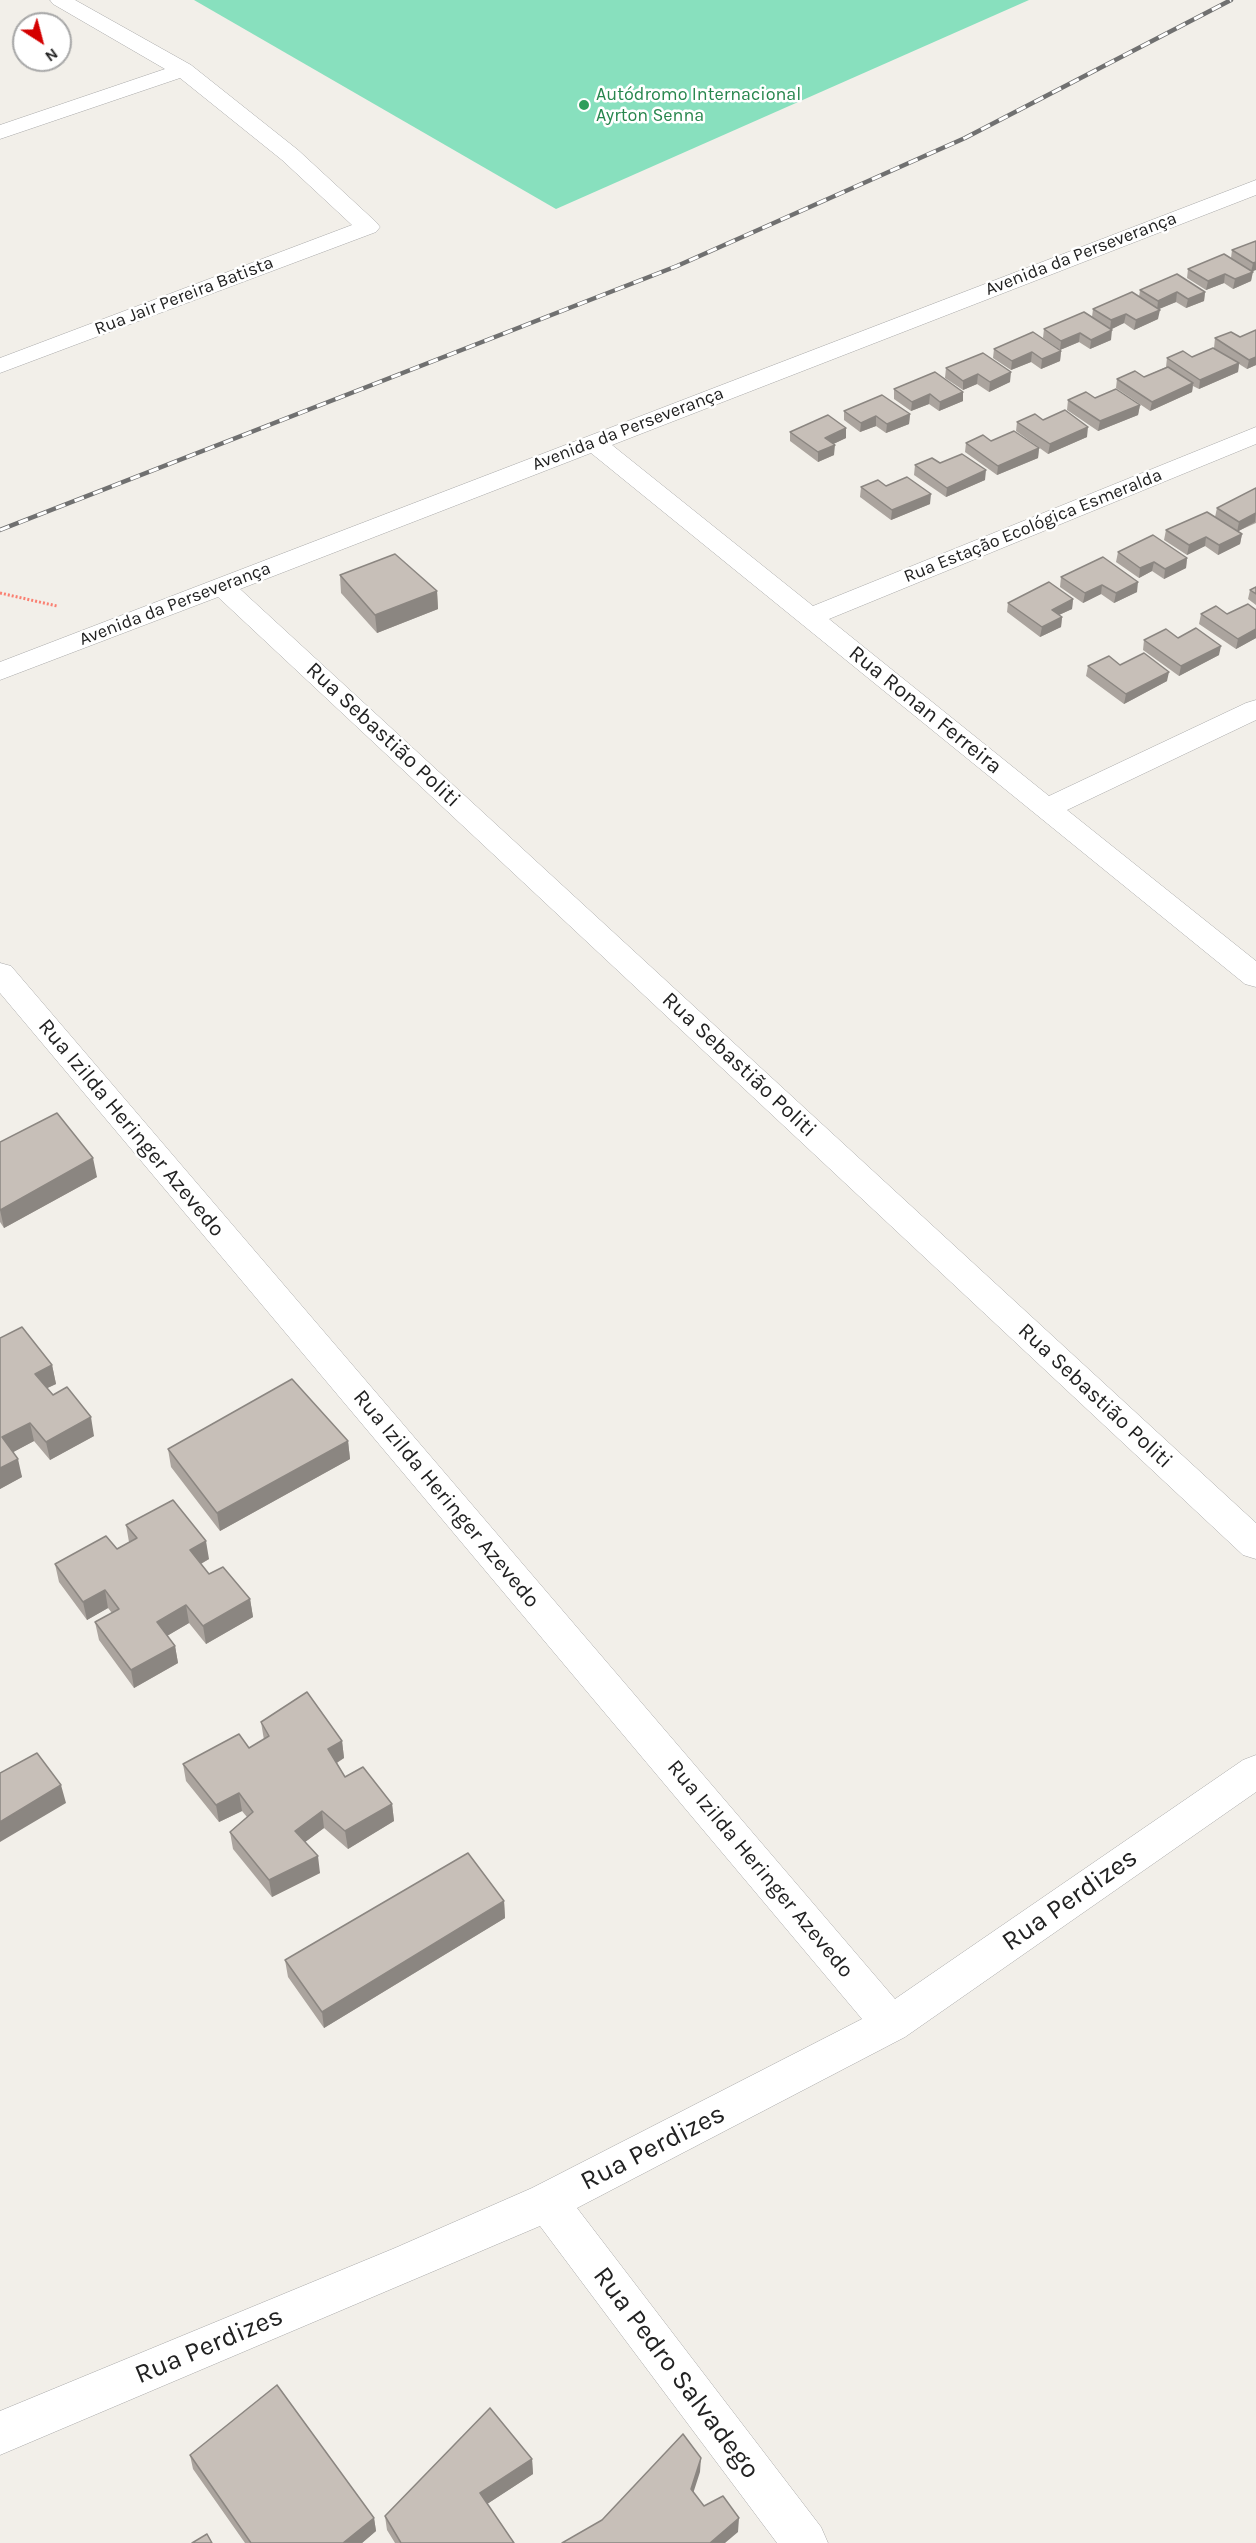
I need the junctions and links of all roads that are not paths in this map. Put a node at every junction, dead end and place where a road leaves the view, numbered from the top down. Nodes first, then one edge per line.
1 (60, 0) edge
2 (183, 70) junction
3 (0, 132) edge
4 (1256, 187) edge
5 (0, 366) edge
6 (1256, 435) edge
7 (593, 442) junction
8 (222, 586) junction
9 (810, 617) junction
10 (0, 672) edge
11 (1256, 709) edge
12 (1047, 808) junction
13 (0, 973) edge
14 (1256, 977) edge
15 (1256, 1545) edge
16 (1256, 1771) edge
17 (891, 2025) junction
18 (547, 2202) junction
19 (0, 2433) edge
20 (805, 2543) edge

1 - 2 street
2 - 3 street
2 - 5 street, Rua Jair Pereira Batista
4 - 7 street, Avenida da Perseverança
6 - 9 street, Rua Estação Ecológica Esmeralda
7 - 8 street, Avenida da Perseverança
7 - 9 street, Rua Ronan Ferreira
8 - 10 street, Avenida da Perseverança
8 - 15 street, Rua Sebastião Politi
9 - 12 street, Rua Ronan Ferreira
11 - 12 street
12 - 14 street, Rua Ronan Ferreira
13 - 17 street, Rua Izilda Heringer Azevedo
16 - 17 street, Rua Perdizes
17 - 18 street, Rua Perdizes
18 - 19 street, Rua Perdizes
18 - 20 street, Rua Pedro Salvadego

